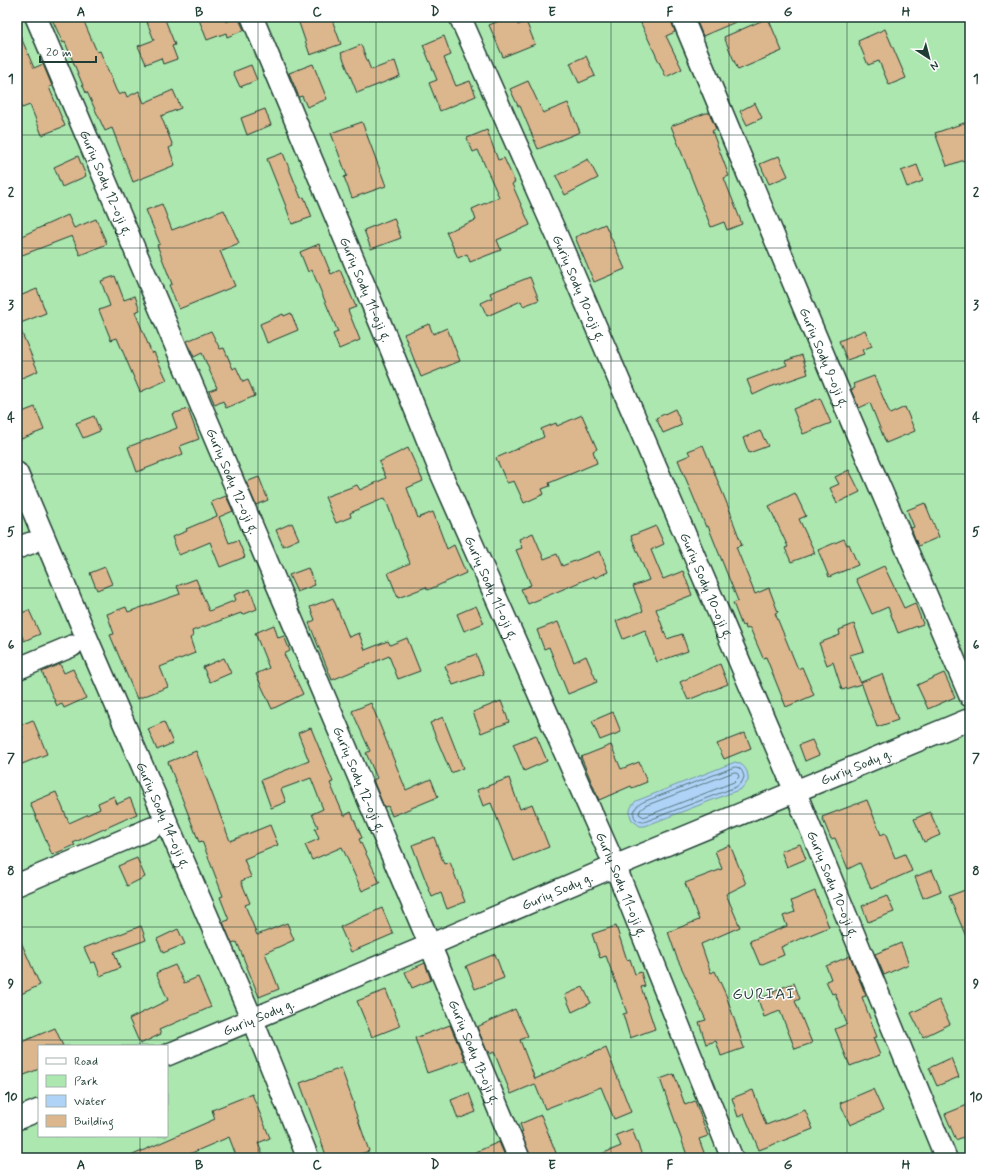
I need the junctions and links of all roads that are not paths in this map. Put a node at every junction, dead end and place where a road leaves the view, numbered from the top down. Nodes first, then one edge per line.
1 (36, 17) edge
2 (252, 17) edge
3 (460, 17) edge
4 (682, 17) edge
5 (17, 473) edge
6 (72, 646) dead end
7 (17, 669) edge
8 (970, 696) edge
9 (970, 719) edge
10 (795, 791) junction
11 (152, 828) dead end
12 (615, 866) junction
13 (17, 885) edge
14 (430, 945) junction
15 (252, 1019) junction
16 (168, 1055) edge
17 (38, 1110) edge
18 (17, 1119) edge
19 (308, 1158) edge
20 (519, 1158) edge
21 (732, 1158) edge
22 (946, 1158) edge

1 - 14 street, Gurių Sodų 12-oji g.
2 - 12 street, Gurių Sodų 11-oji g.
3 - 10 street, Gurių Sodų 10-oji g.
4 - 8 street, Gurių Sodų 9-oji g.
5 - 15 street, Gurių Sodų 14-oji g.
6 - 7 street
9 - 10 street, Gurių Sodų g.
10 - 12 street, Gurių Sodų g.
10 - 22 street, Gurių Sodų 10-oji g.
11 - 13 street
12 - 14 street, Gurių Sodų g.
12 - 21 street, Gurių Sodų 11-oji g.
14 - 15 street, Gurių Sodų g.
14 - 20 street, Gurių Sodų 13-oji g.
15 - 16 street, Gurių Sodų g.
15 - 19 street, Gurių Sodų 14-oji g.
17 - 18 street

